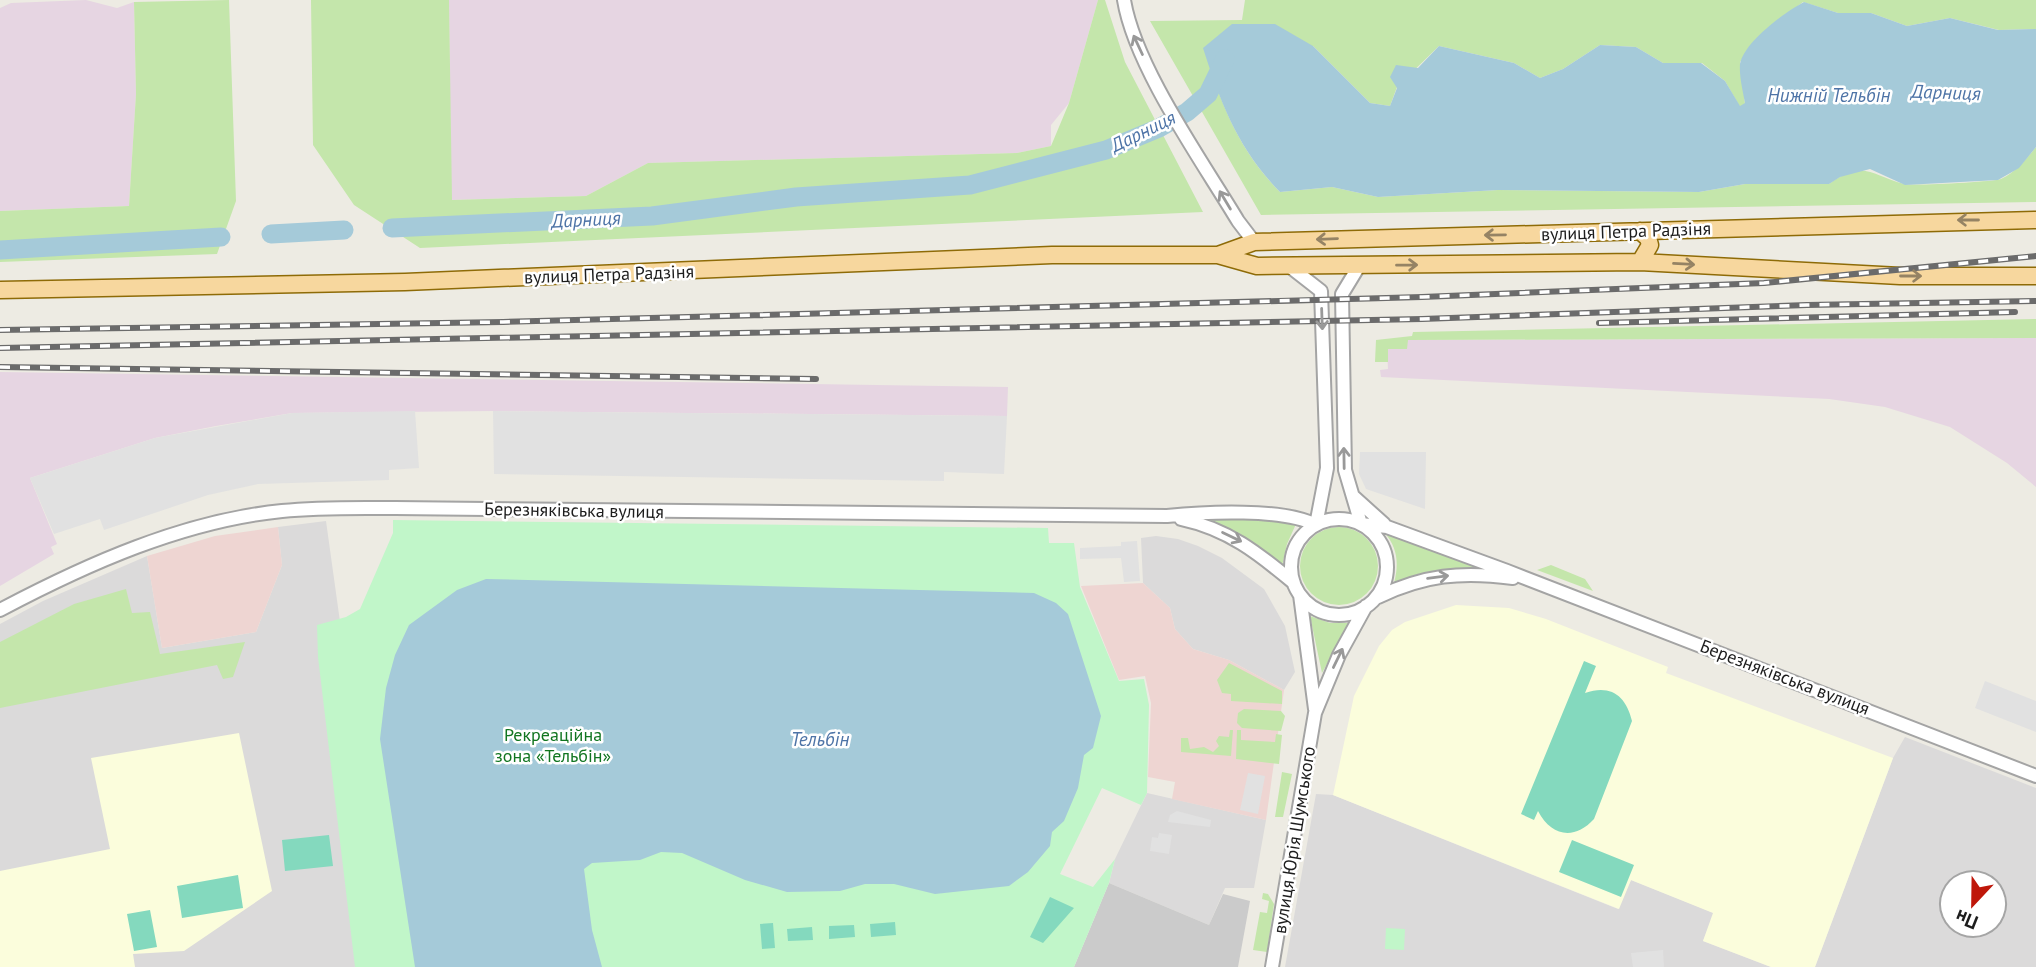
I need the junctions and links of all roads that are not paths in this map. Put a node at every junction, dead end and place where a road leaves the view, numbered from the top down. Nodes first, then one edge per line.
1 (1124, 0) edge
2 (2036, 220) edge
3 (1640, 231) junction
4 (1254, 242) junction
5 (1218, 255) junction
6 (1640, 262) junction
7 (1289, 266) junction
8 (1359, 266) junction
9 (2036, 276) edge
10 (0, 290) edge
11 (1325, 481) junction
12 (1348, 487) junction
13 (1167, 516) junction
14 (1295, 516) junction
15 (1361, 524) junction
16 (1317, 525) junction
17 (1387, 527) junction
18 (1534, 581) junction
19 (1297, 589) junction
20 (1370, 602) junction
21 (0, 610) edge
22 (1315, 713) junction
23 (2036, 776) edge
24 (1272, 967) edge

4 -> 1 street
2 -> 3 main road, вулиця Петра Радзіня
3 -> 4 main road, вулиця Петра Радзіня
3 - 6 main road
4 - 5 main road, вулиця Петра Радзіня
5 - 7 main road, вулиця Петра Радзіня
5 - 10 main road, вулиця Петра Радзіня
8 -> 6 main road, вулиця Петра Радзіня
6 -> 9 main road, вулиця Петра Радзіня
7 - 8 main road, вулиця Петра Радзіня
7 -> 11 street
12 -> 8 street
11 - 14 street
11 - 16 street
12 - 15 street
12 - 17 street
13 - 14 street, Березняківська вулиця
13 -> 19 street, Березняківська вулиця
13 - 21 street, Березняківська вулиця
14 - 16 street, Березняківська вулиця
15 - 16 street
15 - 17 street, Березняківська вулиця
15 - 20 street
16 - 19 street
17 - 18 street, Березняківська вулиця
20 -> 18 street, Березняківська вулиця
18 - 23 street, Березняківська вулиця
19 - 20 street
19 - 22 street, вулиця Юрія Шумського
22 -> 20 street, вулиця Юрія Шумського
22 - 24 street, вулиця Юрія Шумського

